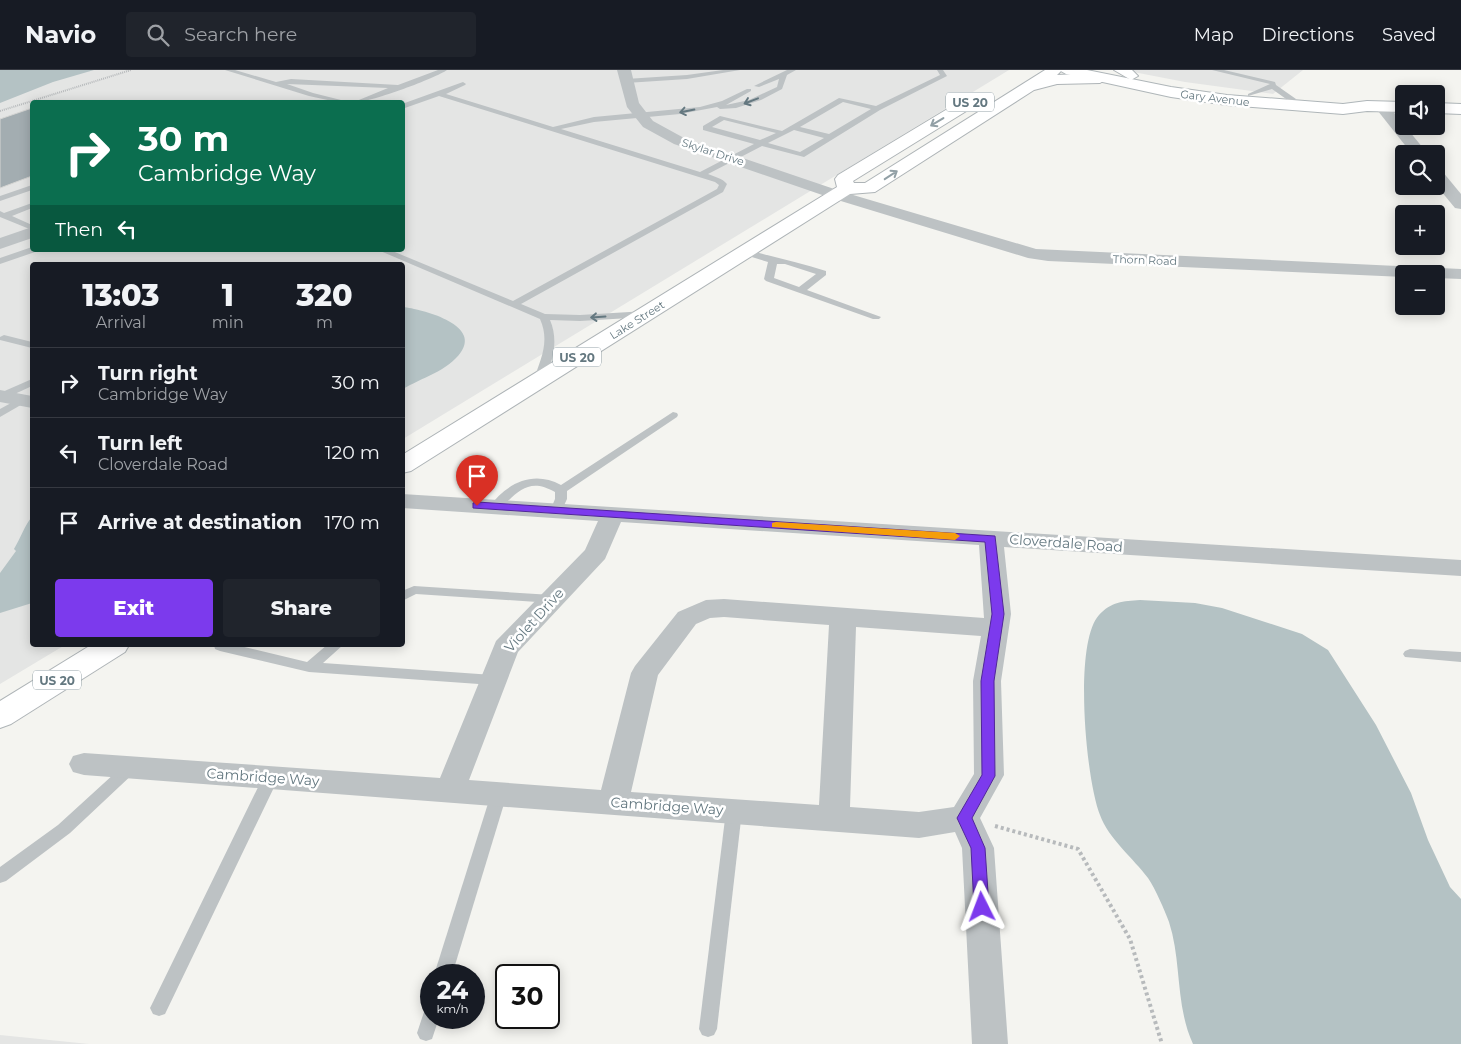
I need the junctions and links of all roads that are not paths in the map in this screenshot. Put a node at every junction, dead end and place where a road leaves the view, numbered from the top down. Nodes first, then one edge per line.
1 (228, 70) edge
2 (444, 70) edge
3 (737, 70) edge
4 (793, 70) edge
5 (940, 70) edge
6 (1056, 70) edge
7 (1066, 70) edge
8 (1216, 70) edge
9 (1126, 73) edge
10 (784, 74) junction
11 (1102, 74) edge
12 (625, 76) edge
13 (463, 84) dead end
14 (280, 85) junction
15 (757, 86) dead end
16 (1273, 86) junction
17 (403, 87) junction
18 (749, 90) dead end
19 (986, 92) dead end
20 (1019, 92) junction
21 (438, 94) junction
22 (1250, 95) junction
23 (1292, 99) junction
24 (337, 100) edge
25 (364, 100) edge
26 (405, 106) edge
27 (1374, 106) junction
28 (706, 107) junction
29 (1395, 107) edge
30 (840, 108) dead end
31 (878, 108) junction
32 (1445, 108) edge
33 (831, 109) junction
34 (1461, 109) edge
35 (642, 116) junction
36 (842, 125) junction
37 (793, 127) junction
38 (832, 127) dead end
39 (554, 129) junction
40 (783, 134) junction
41 (830, 137) junction
42 (761, 144) junction
43 (1411, 145) edge
44 (734, 158) junction
45 (700, 174) junction
46 (1445, 185) edge
47 (30, 188) edge
48 (842, 192) junction
49 (0, 199) edge
50 (1461, 204) edge
51 (30, 206) edge
52 (2, 215) edge
53 (30, 227) edge
54 (30, 233) edge
55 (0, 244) edge
56 (30, 251) edge
57 (387, 252) edge
58 (745, 252) junction
59 (0, 261) edge
60 (773, 261) junction
61 (1461, 274) edge
62 (800, 290) junction
63 (514, 304) junction
64 (647, 314) junction
65 (544, 317) junction
66 (876, 317) dead end
67 (4, 338) dead end
68 (30, 344) edge
69 (538, 381) junction
70 (672, 415) dead end
71 (405, 464) edge
72 (559, 500) junction
73 (405, 501) edge
74 (612, 515) junction
75 (991, 539) junction
76 (1461, 568) edge
77 (405, 595) edge
78 (552, 599) junction
79 (843, 617) junction
80 (996, 628) junction
81 (111, 647) edge
82 (224, 647) edge
83 (334, 647) edge
84 (1410, 654) dead end
85 (1461, 657) edge
86 (309, 667) junction
87 (493, 680) junction
88 (0, 716) edge
89 (84, 764) dead end
90 (131, 767) junction
91 (271, 777) junction
92 (450, 790) junction
93 (499, 794) junction
94 (613, 802) junction
95 (734, 811) junction
96 (964, 818) junction
97 (834, 819) junction
98 (0, 876) edge
99 (446, 964) edge
100 (158, 1008) dead end
101 (427, 1029) edge
102 (708, 1029) dead end
103 (426, 1033) dead end
104 (990, 1044) edge

1 - 14 lane
2 - 17 lane
3 - 12 lane
4 - 10 lane
5 - 31 lane
6 - 20 main road, Lake Street / US 20
7 - 11 main road, Gary Avenue
8 - 16 lane
9 - 11 main road, Gary Avenue
9 - 22 main road, Gary Avenue
10 - 15 lane
10 -> 28 lane
11 - 20 main road
11 - 27 main road, Gary Avenue
12 - 35 street, Skylar Drive
13 - 21 lane
14 - 17 lane
14 - 24 lane
16 - 22 lane
16 - 23 lane
17 - 25 lane
18 - 28 lane
19 -> 48 main road, Lake Street / US 20
48 -> 20 main road, Lake Street / US 20
21 - 26 lane
21 - 39 lane
22 - 23 main road, Gary Avenue
23 - 27 main road, Gary Avenue
27 - 29 main road, Gary Avenue
27 - 43 street
28 -> 35 lane
30 - 33 lane
31 - 33 lane
31 - 36 lane
32 - 34 main road
33 - 37 lane
35 - 39 lane
35 - 44 street, Skylar Drive
36 - 38 lane
36 - 41 lane
37 - 40 lane
37 - 41 lane
39 - 45 lane
40 - 42 lane
40 - 42 lane
41 - 42 lane
42 - 44 lane
44 - 45 lane
44 - 48 street, Skylar Drive
45 - 63 lane
46 - 50 street
47 - 49 lane
48 - 58 main road, Lake Street / US 20
48 - 61 street, Thorn Road
51 - 52 lane
52 - 53 lane
54 - 55 street
56 - 59 lane
57 - 63 lane
58 - 60 lane
58 - 64 main road, Lake Street / US 20
60 - 62 lane
60 - 62 lane
62 - 66 lane
63 - 65 lane
64 -> 65 lane
64 - 69 main road, Lake Street / US 20
65 - 69 lane
67 - 68 lane
69 - 71 main road, Lake Street / US 20
70 - 72 lane
72 - 73 street, Cloverdale Road
72 - 74 street, Cloverdale Road
74 - 75 street, Cloverdale Road
74 - 78 street, Violet Drive
75 - 76 street, Cloverdale Road
75 - 80 street
77 - 78 lane
78 - 87 street, Violet Drive
79 - 80 street
79 - 94 street
79 - 97 street
80 - 96 street
81 - 88 main road, US 20
82 - 86 lane
83 - 86 lane
84 - 85 lane
86 - 87 lane
87 - 92 street, Violet Drive
89 - 90 street, Cambridge Way
90 - 91 street, Cambridge Way
90 - 98 lane
91 - 92 street, Cambridge Way
91 - 100 lane
92 - 93 street, Cambridge Way
93 - 94 street, Cambridge Way
93 - 99 lane
94 - 95 street, Cambridge Way
95 - 97 street, Cambridge Way
95 - 102 lane
96 - 97 street, Cambridge Way
96 - 104 street
101 - 103 lane

